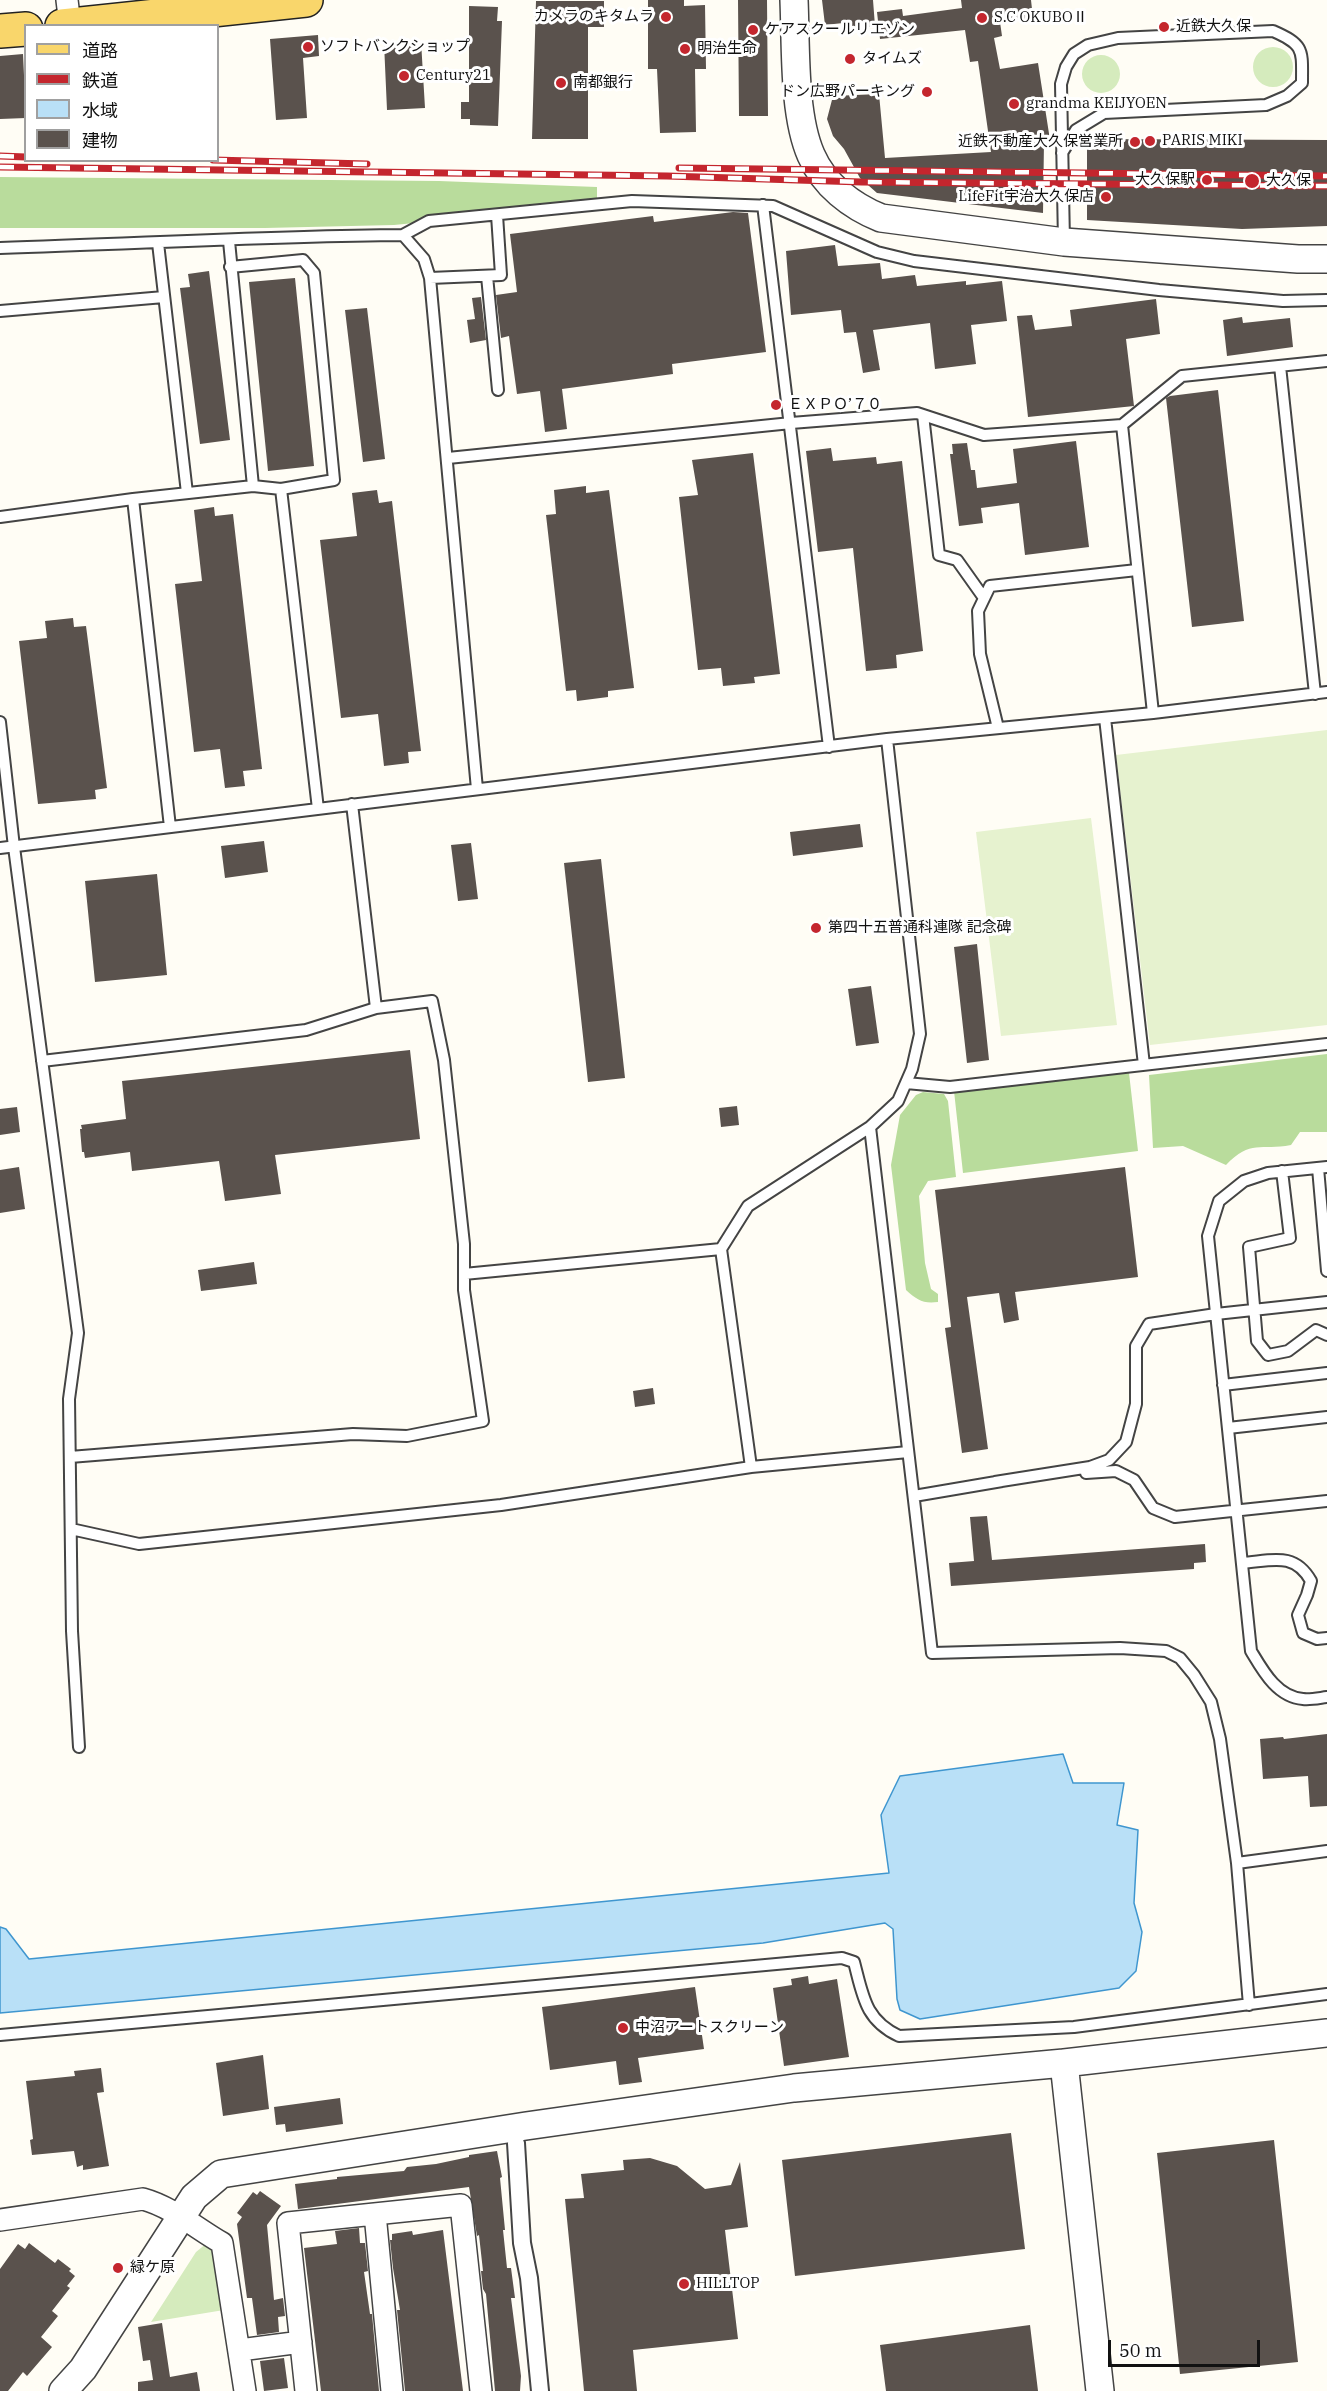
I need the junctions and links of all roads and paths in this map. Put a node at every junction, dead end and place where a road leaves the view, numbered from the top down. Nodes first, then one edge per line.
1 (67, 0) edge
2 (306, 0) edge
3 (794, 0) edge
4 (70, 24) edge
5 (79, 24) edge
6 (24, 29) edge
7 (0, 31) edge
8 (1062, 153) junction
9 (763, 205) junction
10 (496, 215) junction
11 (403, 236) junction
12 (229, 241) junction
13 (1065, 242) junction
14 (158, 243) junction
15 (0, 248) edge
16 (1327, 259) edge
17 (230, 267) junction
18 (487, 276) junction
19 (430, 278) junction
20 (164, 297) junction
21 (1327, 300) edge
22 (0, 311) edge
23 (1327, 361) edge
24 (1280, 366) junction
25 (498, 390) dead end
26 (923, 415) junction
27 (791, 423) junction
28 (1122, 425) junction
29 (448, 458) junction
30 (253, 486) junction
31 (281, 489) junction
32 (187, 493) junction
33 (133, 499) junction
34 (0, 517) edge
35 (1137, 570) junction
36 (984, 598) junction
37 (1327, 692) edge
38 (1315, 694) junction
39 (1153, 713) junction
40 (1105, 717) junction
41 (0, 722) edge
42 (998, 728) junction
43 (887, 739) junction
44 (829, 747) junction
45 (477, 789) junction
46 (352, 804) junction
47 (318, 809) junction
48 (170, 827) junction
49 (14, 847) junction
50 (0, 848) edge
51 (376, 1008) junction
52 (1327, 1044) edge
53 (42, 1061) junction
54 (1144, 1065) junction
55 (906, 1083) junction
56 (870, 1127) junction
57 (1323, 1168) edge
58 (1282, 1172) junction
59 (721, 1249) junction
60 (1327, 1271) edge
61 (465, 1274) junction
62 (1327, 1302) edge
63 (1255, 1309) junction
64 (1216, 1314) junction
65 (1327, 1335) edge
66 (1327, 1373) edge
67 (1223, 1385) junction
68 (1327, 1418) edge
69 (1228, 1428) junction
70 (908, 1452) junction
71 (70, 1458) junction
72 (751, 1467) junction
73 (995, 1482) junction
74 (914, 1496) junction
75 (1327, 1501) edge
76 (1236, 1511) junction
77 (71, 1529) junction
78 (1242, 1563) junction
79 (1327, 1638) edge
80 (1327, 1697) edge
81 (79, 1747) dead end
82 (1327, 1851) edge
83 (1237, 1863) junction
84 (1327, 1995) edge
85 (1249, 2005) junction
86 (1327, 2033) edge
87 (0, 2035) edge
88 (1064, 2063) junction
89 (516, 2143) dead end
90 (375, 2214) junction
91 (181, 2216) junction
92 (0, 2220) edge
93 (301, 2342) junction
94 (240, 2350) junction
95 (85, 2380) edge
96 (63, 2391) edge
97 (245, 2391) edge
98 (306, 2391) edge
99 (392, 2391) edge
100 (480, 2391) edge
101 (540, 2391) edge
102 (1100, 2391) edge

1 - 4 street
2 - 5 main road
3 - 13 street
6 - 7 main road
8 - 8 lane
8 - 13 lane
9 - 10 lane
9 - 21 lane
9 - 27 lane
10 - 11 lane
10 - 18 lane
11 - 12 lane
11 - 19 lane
12 - 14 lane
12 - 17 lane
13 - 16 street
14 - 15 lane
14 - 20 lane
17 - 30 lane
17 - 31 lane
18 - 19 lane
18 - 25 lane
19 - 29 lane
20 - 22 lane
20 - 32 lane
23 - 24 lane
24 - 28 lane
24 - 38 lane
26 - 27 lane
26 - 28 lane
26 - 36 lane
27 - 29 lane
27 - 44 lane
28 - 35 lane
29 - 45 lane
30 - 31 lane
30 - 32 lane
31 - 47 lane
32 - 33 lane
33 - 34 lane
33 - 48 lane
35 - 36 lane
35 - 39 lane
36 - 42 lane
37 - 38 lane
38 - 39 lane
39 - 40 lane
40 - 42 lane
40 - 54 lane
41 - 49 lane
42 - 43 lane
43 - 44 lane
43 - 55 lane
44 - 45 lane
45 - 46 lane
46 - 47 lane
46 - 51 lane
47 - 48 lane
48 - 49 lane
49 - 50 lane
49 - 53 lane
51 - 53 lane
51 - 61 lane
52 - 54 lane
53 - 71 lane
54 - 55 lane
55 - 56 lane
56 - 59 lane
56 - 70 lane
57 - 58 lane
57 - 60 lane
58 - 63 lane
58 - 64 lane
59 - 61 lane
59 - 72 lane
61 - 71 lane
62 - 63 lane
63 - 64 lane
63 - 65 lane
64 - 67 lane
64 - 73 lane
66 - 67 lane
67 - 69 lane
68 - 69 lane
69 - 76 lane
70 - 72 lane
70 - 74 lane
71 - 77 lane
72 - 77 lane
73 - 74 lane
73 - 76 lane
74 - 83 lane
75 - 76 lane
76 - 78 lane
77 - 81 lane
78 - 79 lane
78 - 80 lane
82 - 83 lane
83 - 85 lane
84 - 85 lane
85 - 87 lane
86 - 88 street
88 - 91 street
88 - 102 street
89 - 101 street
90 - 93 street
90 - 99 street
90 - 100 street
91 - 92 street
91 - 94 street
91 - 95 street
93 - 94 street
93 - 98 street
94 - 97 street
95 - 96 street

